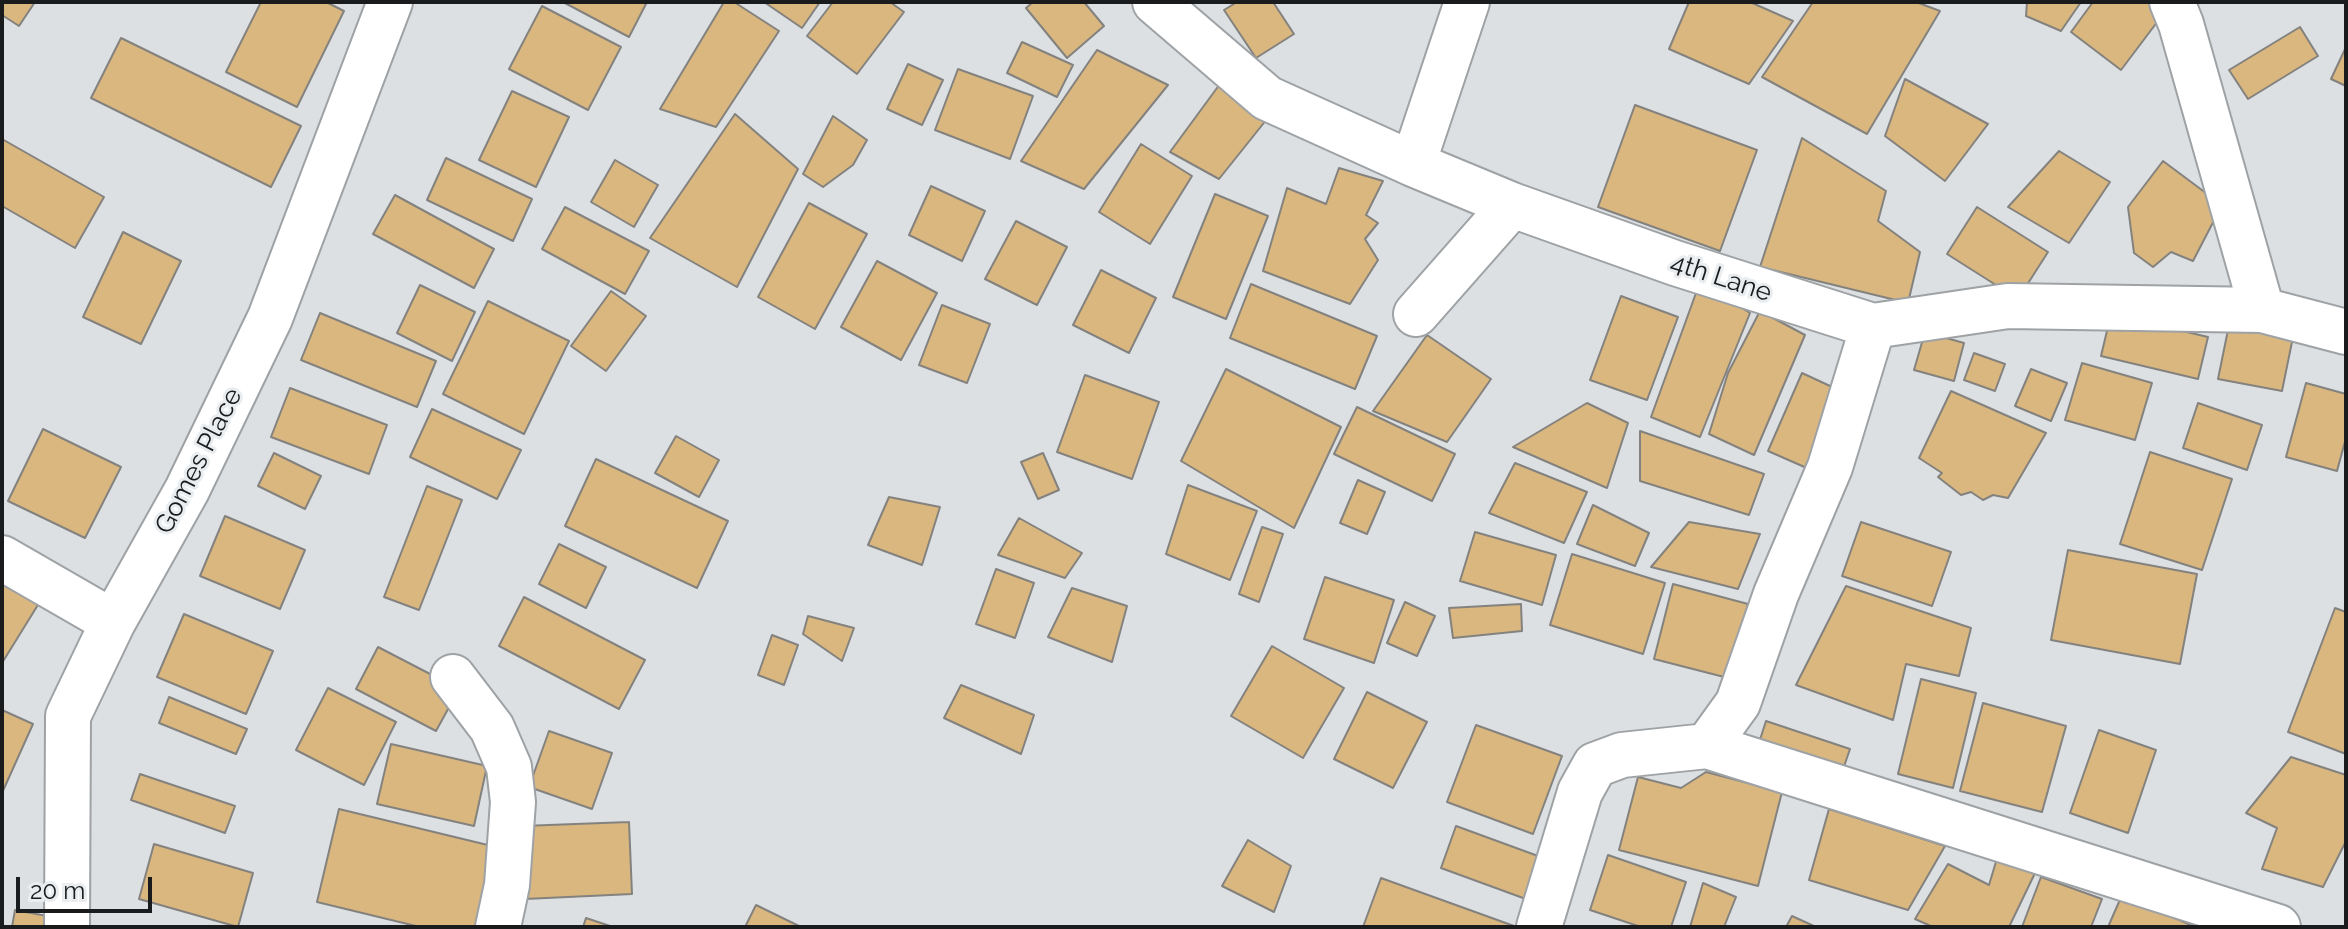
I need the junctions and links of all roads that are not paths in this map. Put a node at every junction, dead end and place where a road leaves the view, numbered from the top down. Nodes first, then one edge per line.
1 (390, 2) edge
2 (1155, 2) edge
3 (1467, 2) edge
4 (2172, 2) edge
5 (1413, 164) junction
6 (1512, 205) junction
7 (2262, 310) junction
8 (1416, 314) dead end
9 (1873, 326) junction
10 (2346, 332) edge
11 (2, 558) edge
12 (113, 622) junction
13 (453, 677) dead end
14 (1707, 746) junction
15 (67, 927) edge
16 (498, 927) edge
17 (1539, 927) edge
18 (2278, 927) edge

1 - 12 street, Gomes Place
2 - 5 street, 4th Lane
3 - 5 street
4 - 7 street
5 - 6 street, 4th Lane
6 - 8 street
6 - 9 street, 4th Lane
7 - 9 street, 4th Lane
7 - 10 street, 4th Lane
9 - 14 street
11 - 12 street
12 - 15 street, Gomes Place
13 - 16 street
14 - 17 street
14 - 18 street

